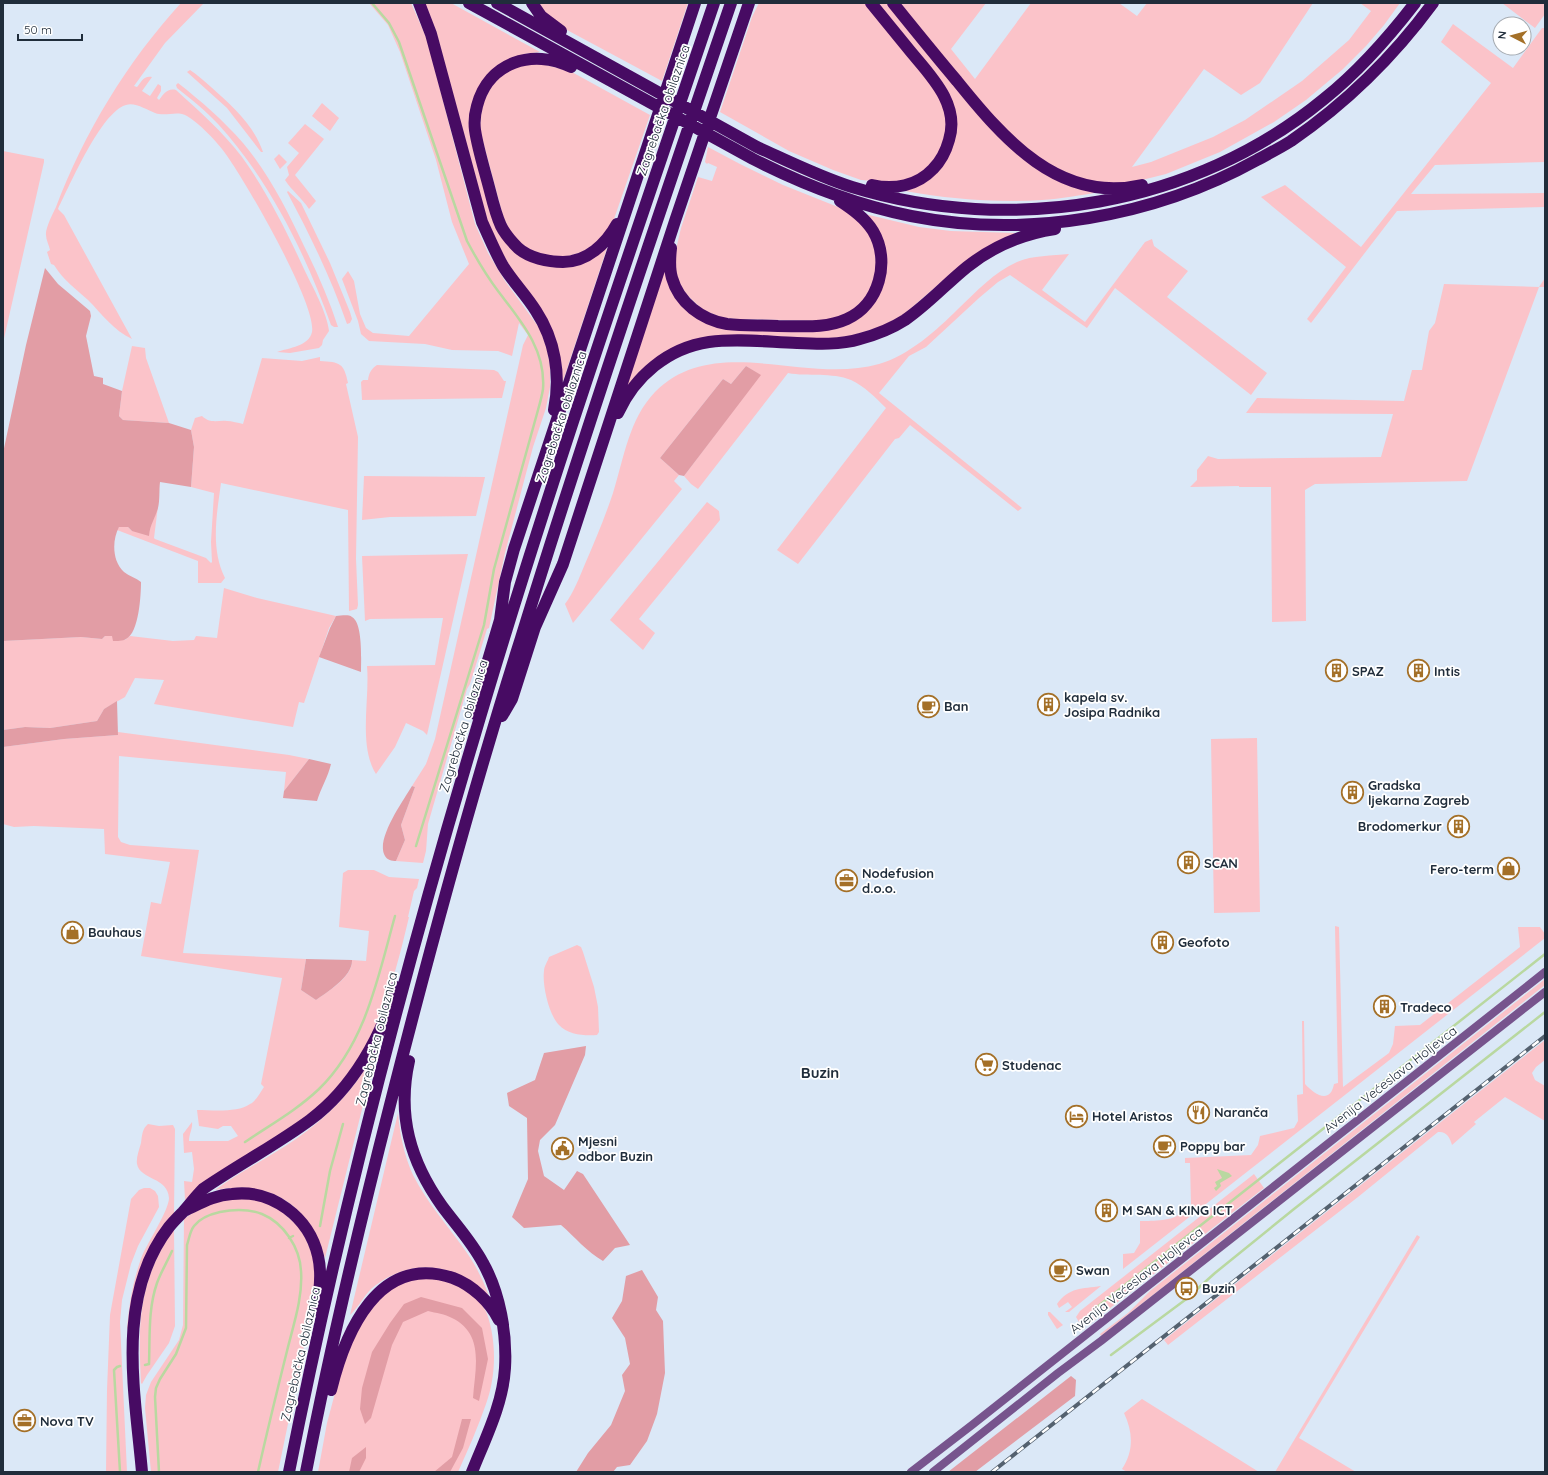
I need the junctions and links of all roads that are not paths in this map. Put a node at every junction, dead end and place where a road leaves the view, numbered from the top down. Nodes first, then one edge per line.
1 (419, 3) edge
2 (469, 3) edge
3 (497, 3) edge
4 (532, 3) edge
5 (692, 3) edge
6 (695, 3) edge
7 (714, 3) edge
8 (731, 3) edge
9 (749, 3) edge
10 (754, 3) edge
11 (871, 3) edge
12 (893, 3) edge
13 (1415, 3) edge
14 (1433, 3) edge
15 (690, 19) junction
16 (738, 37) junction
17 (617, 70) junction
18 (613, 82) junction
19 (1209, 169) junction
20 (825, 177) junction
21 (637, 178) junction
22 (820, 190) junction
23 (1131, 209) junction
24 (675, 221) junction
25 (545, 454) junction
26 (589, 482) junction
27 (495, 722) junction
28 (474, 738) junction
29 (418, 934) junction
30 (1545, 972) edge
31 (423, 975) junction
32 (1545, 992) edge
33 (183, 1211) junction
34 (502, 1329) junction
35 (300, 1420) junction
36 (311, 1447) junction
37 (142, 1472) edge
38 (289, 1472) edge
39 (306, 1472) edge
40 (472, 1472) edge
41 (911, 1472) edge
42 (933, 1472) edge

1 - 25 highway
2 - 18 highway
3 - 17 highway
4 - 17 highway
5 - 15 highway
6 - 15 highway
7 - 28 highway, Zagrebačka obilaznica
8 - 27 highway
9 - 16 highway
10 - 16 highway
11 - 20 highway
12 - 19 highway
13 - 19 highway
14 - 23 highway
15 - 21 highway
16 - 24 highway
17 - 20 highway
18 - 21 highway
18 - 22 highway
19 - 20 highway
21 - 25 highway
22 - 23 highway
22 - 24 highway
23 - 26 highway
24 - 26 highway
25 - 28 highway
26 - 27 highway
27 - 31 highway
28 - 29 highway, Zagrebačka obilaznica
29 - 33 highway
29 - 35 highway, Zagrebačka obilaznica
30 - 41 main road, Avenija Većeslava Holjevca
31 - 34 highway
31 - 36 highway
32 - 42 main road, Avenija Većeslava Holjevca
33 - 35 highway
33 - 37 highway
34 - 36 highway
34 - 40 highway
35 - 38 highway, Zagrebačka obilaznica
36 - 39 highway

